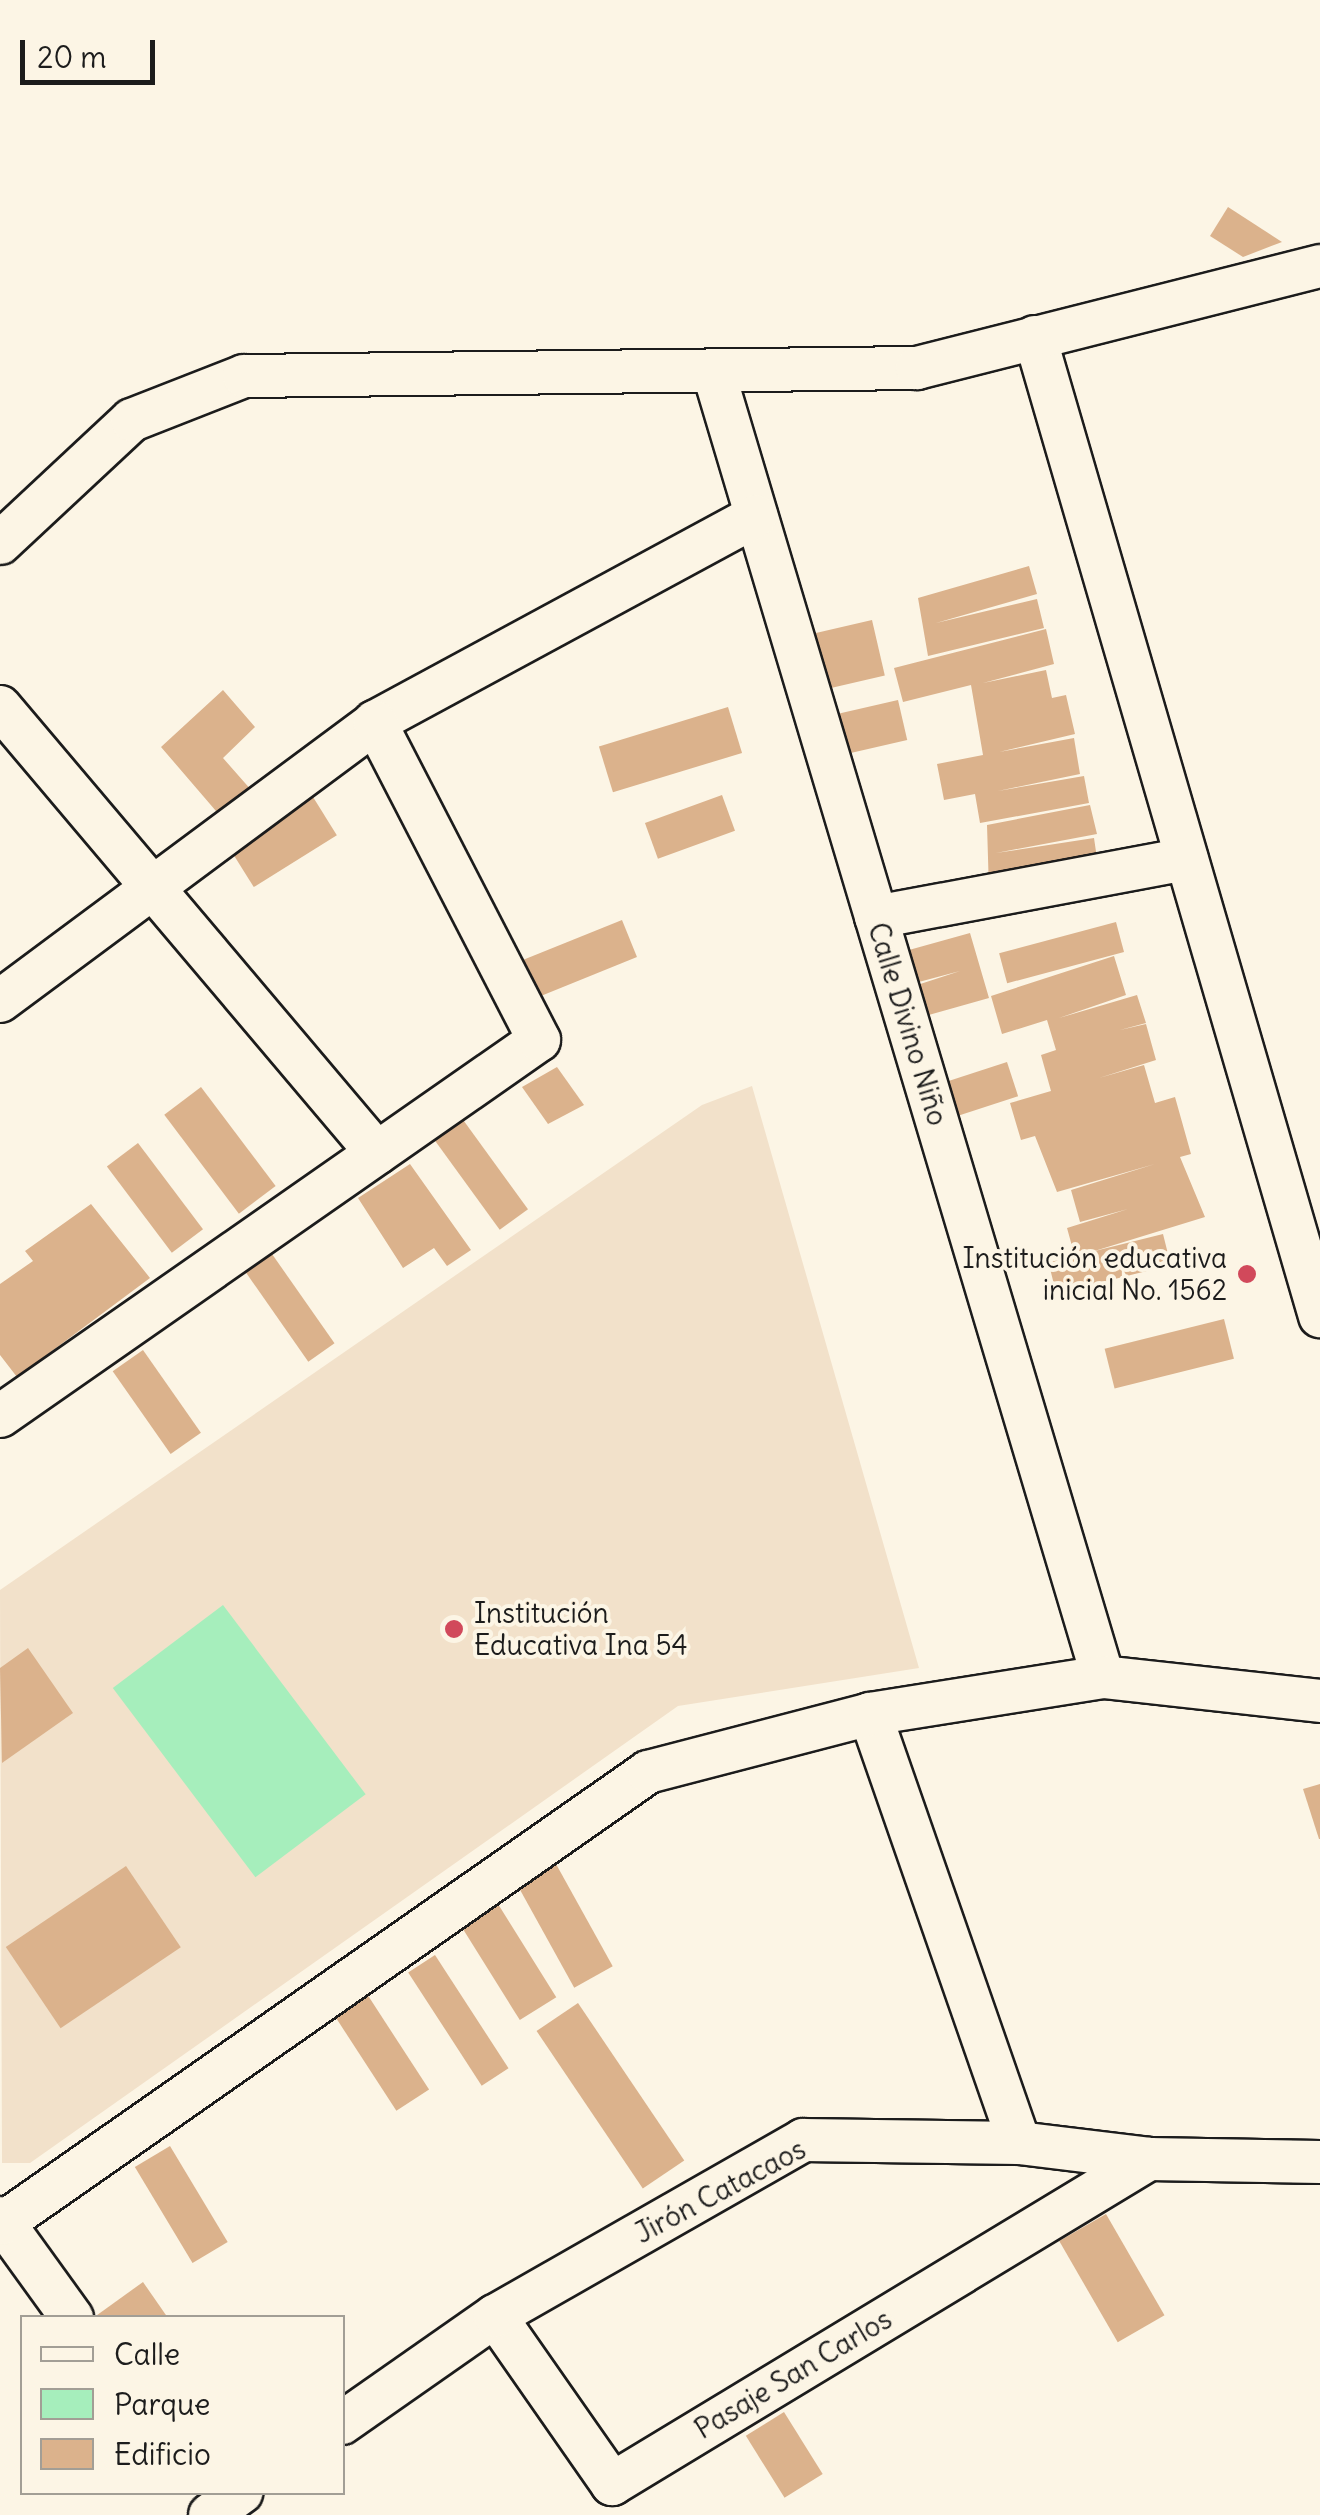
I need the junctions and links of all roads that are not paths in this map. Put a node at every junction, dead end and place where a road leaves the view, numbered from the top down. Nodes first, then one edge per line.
1 (1318, 274) edge
2 (1035, 338) junction
3 (713, 370) junction
4 (756, 516) junction
5 (0, 544) edge
6 (0, 707) edge
7 (375, 722) junction
8 (1187, 860) junction
9 (155, 886) junction
10 (876, 917) junction
11 (0, 1001) edge
12 (376, 1153) junction
13 (1320, 1316) edge
14 (0, 1416) edge
15 (1103, 1677) junction
16 (1320, 1702) edge
17 (870, 1714) junction
18 (1019, 2143) junction
19 (1150, 2159) junction
20 (1320, 2162) edge
21 (2, 2220) edge
22 (70, 2315) edge
23 (495, 2316) junction
24 (345, 2420) edge

1 - 2 street
2 - 3 street
2 - 8 street
3 - 4 street, Calle Divino Niño
3 - 5 street
4 - 7 street
4 - 10 street, Calle Divino Niño
6 - 9 street
7 - 9 street
7 - 12 street
8 - 10 street
8 - 13 street
9 - 11 street
9 - 12 street
10 - 15 street, Calle Divino Niño
12 - 14 street
15 - 16 street
15 - 17 street
17 - 18 street
17 - 21 street
18 - 19 street, Jirón Catacaos
18 - 23 street, Jirón Catacaos
19 - 20 street, Jirón Catacaos
19 - 23 street, Pasaje San Carlos
21 - 22 street
23 - 24 street, Jirón Catacaos

